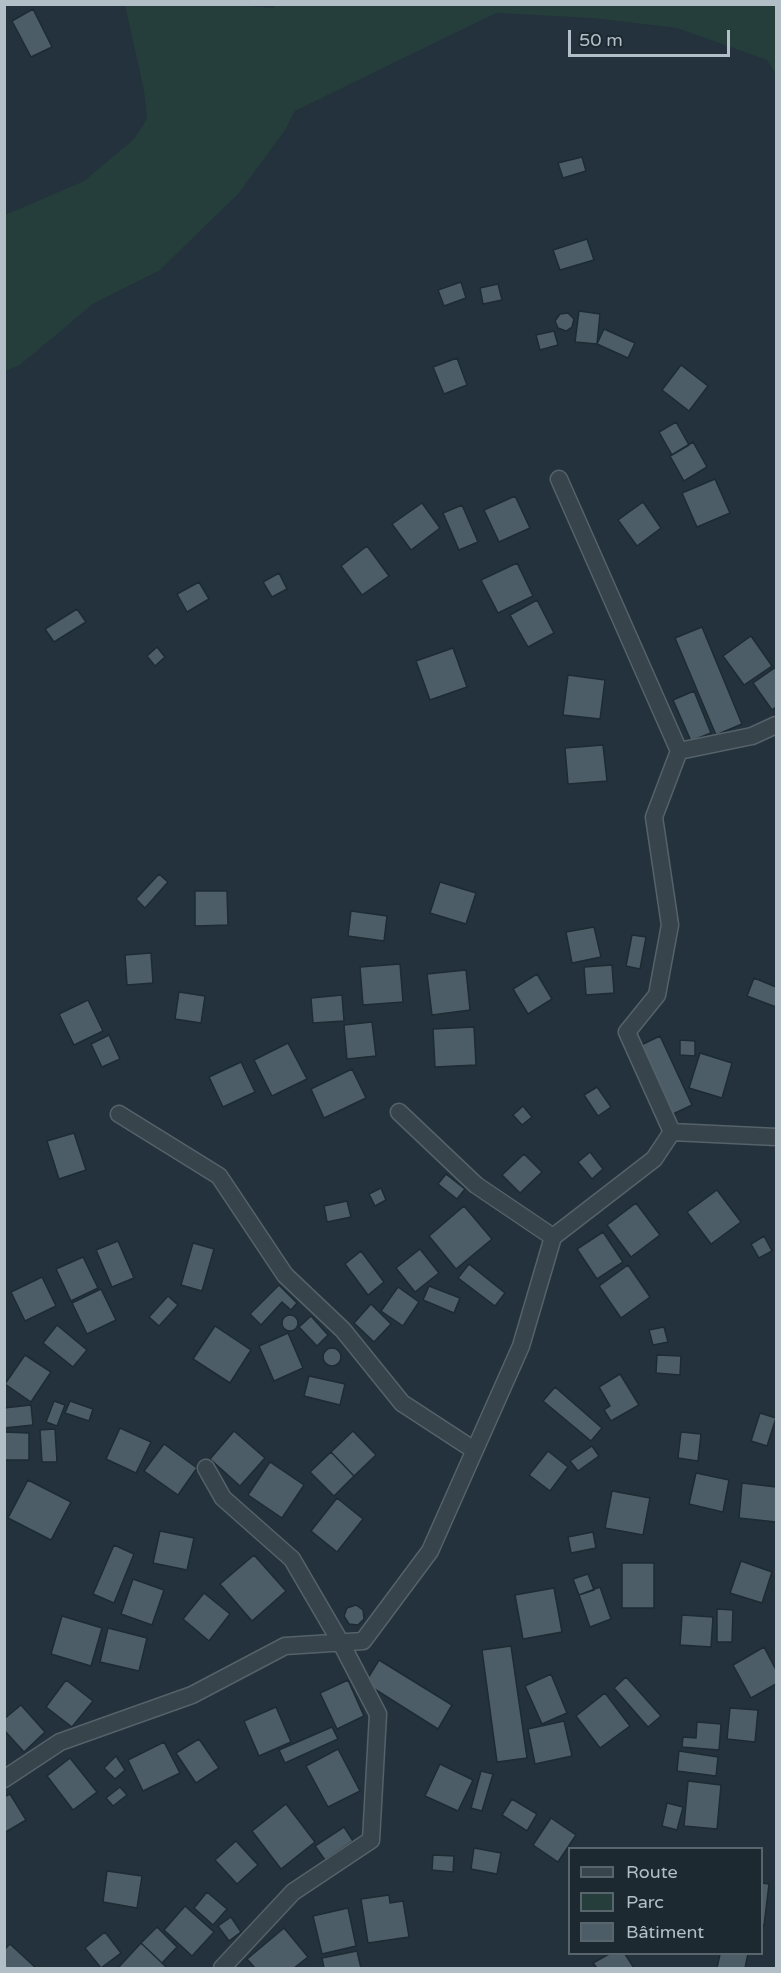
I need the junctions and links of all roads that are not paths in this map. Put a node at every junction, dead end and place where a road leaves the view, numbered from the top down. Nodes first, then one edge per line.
1 (559, 479) dead end
2 (777, 725) edge
3 (679, 751) junction
4 (399, 1112) dead end
5 (118, 1114) dead end
6 (672, 1132) junction
7 (777, 1137) edge
8 (554, 1237) junction
9 (474, 1450) junction
10 (206, 1468) dead end
11 (341, 1643) junction
12 (4, 1779) edge
13 (222, 1968) edge

1 - 3 street
2 - 3 street
3 - 6 street
4 - 8 street
5 - 9 street
6 - 7 street
6 - 8 street
8 - 9 street
9 - 11 street
10 - 11 street
11 - 12 street
11 - 13 street

